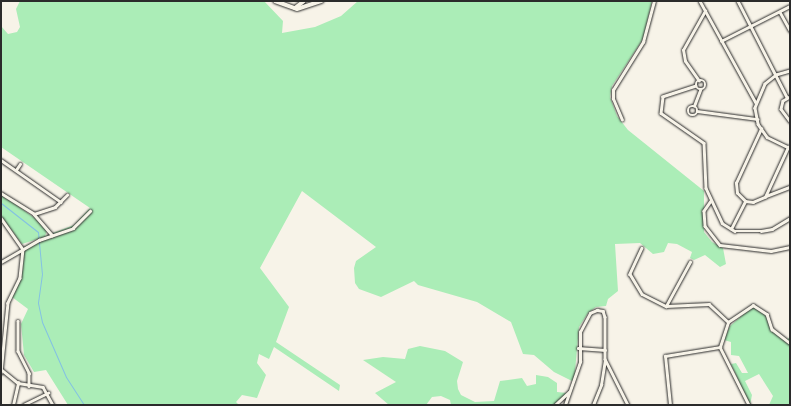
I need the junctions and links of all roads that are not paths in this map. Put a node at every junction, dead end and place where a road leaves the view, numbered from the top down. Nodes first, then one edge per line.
1 (276, 1) edge
2 (304, 1) edge
3 (322, 1) edge
4 (654, 1) edge
5 (700, 1) edge
6 (738, 1) edge
7 (790, 6) edge
8 (293, 9) junction
9 (705, 11) junction
10 (780, 12) junction
11 (751, 27) junction
12 (790, 30) edge
13 (721, 41) junction
14 (790, 71) edge
15 (776, 75) junction
16 (699, 81) junction
17 (696, 86) junction
18 (700, 90) junction
19 (788, 97) edge
20 (756, 103) junction
21 (694, 106) junction
22 (697, 111) junction
23 (757, 119) junction
24 (622, 120) dead end
25 (790, 121) edge
26 (761, 129) junction
27 (789, 148) edge
28 (1, 160) edge
29 (20, 164) dead end
30 (16, 170) junction
31 (790, 187) edge
32 (769, 188) junction
33 (1, 192) edge
34 (774, 193) junction
35 (67, 195) dead end
36 (764, 197) junction
37 (711, 201) junction
38 (745, 201) junction
39 (62, 202) junction
40 (90, 211) dead end
41 (34, 214) junction
42 (1, 218) edge
43 (790, 218) edge
44 (731, 229) junction
45 (52, 236) junction
46 (790, 247) edge
47 (642, 248) dead end
48 (23, 249) junction
49 (1, 262) edge
50 (690, 262) dead end
51 (666, 306) junction
52 (18, 321) dead end
53 (728, 322) junction
54 (790, 342) edge
55 (720, 347) junction
56 (578, 348) junction
57 (605, 350) junction
58 (605, 359) junction
59 (2, 369) edge
60 (1, 373) edge
61 (18, 383) junction
62 (29, 386) junction
63 (571, 390) junction
64 (48, 393) junction
65 (560, 401) junction
66 (13, 405) edge
67 (23, 405) edge
68 (53, 405) edge
69 (555, 405) edge
70 (565, 405) edge
71 (593, 405) edge
72 (628, 405) edge
73 (670, 405) edge
74 (749, 405) edge

1 - 8 main road
2 - 8 main road
3 - 8 main road
4 - 24 street
5 - 9 street
6 - 11 street
7 - 10 street
9 - 13 street
9 - 16 street
10 - 11 street
10 - 12 street
11 - 13 street
11 - 15 street
13 - 20 street
14 - 15 street
15 - 19 street
15 - 20 street
16 - 17 street
16 - 18 street
17 - 18 street
17 - 37 street
18 - 21 street
19 - 25 street
20 - 23 street
21 - 22 street
21 - 22 street
22 - 23 street
23 - 26 street
26 - 27 street
26 - 38 street
27 - 32 street
28 - 30 street
29 - 30 street
30 - 39 street
31 - 34 street
32 - 34 street
32 - 36 street
33 - 41 street
34 - 36 street
35 - 39 street
36 - 38 street
37 - 44 street
37 - 46 street
38 - 44 street
39 - 41 street
40 - 45 street
41 - 45 street
42 - 48 street
43 - 44 street
45 - 48 street
47 - 51 street
48 - 49 street
48 - 59 street
50 - 51 street
51 - 53 street
52 - 62 street
53 - 54 street
53 - 55 street
55 - 73 street
55 - 74 street
56 - 57 street
56 - 57 street
56 - 63 street
57 - 58 street
58 - 71 street
58 - 72 street
59 - 60 street
59 - 61 street
61 - 62 street
61 - 66 street
62 - 64 street
63 - 65 street
63 - 70 street
64 - 67 street
64 - 68 street
65 - 69 street
65 - 70 street

